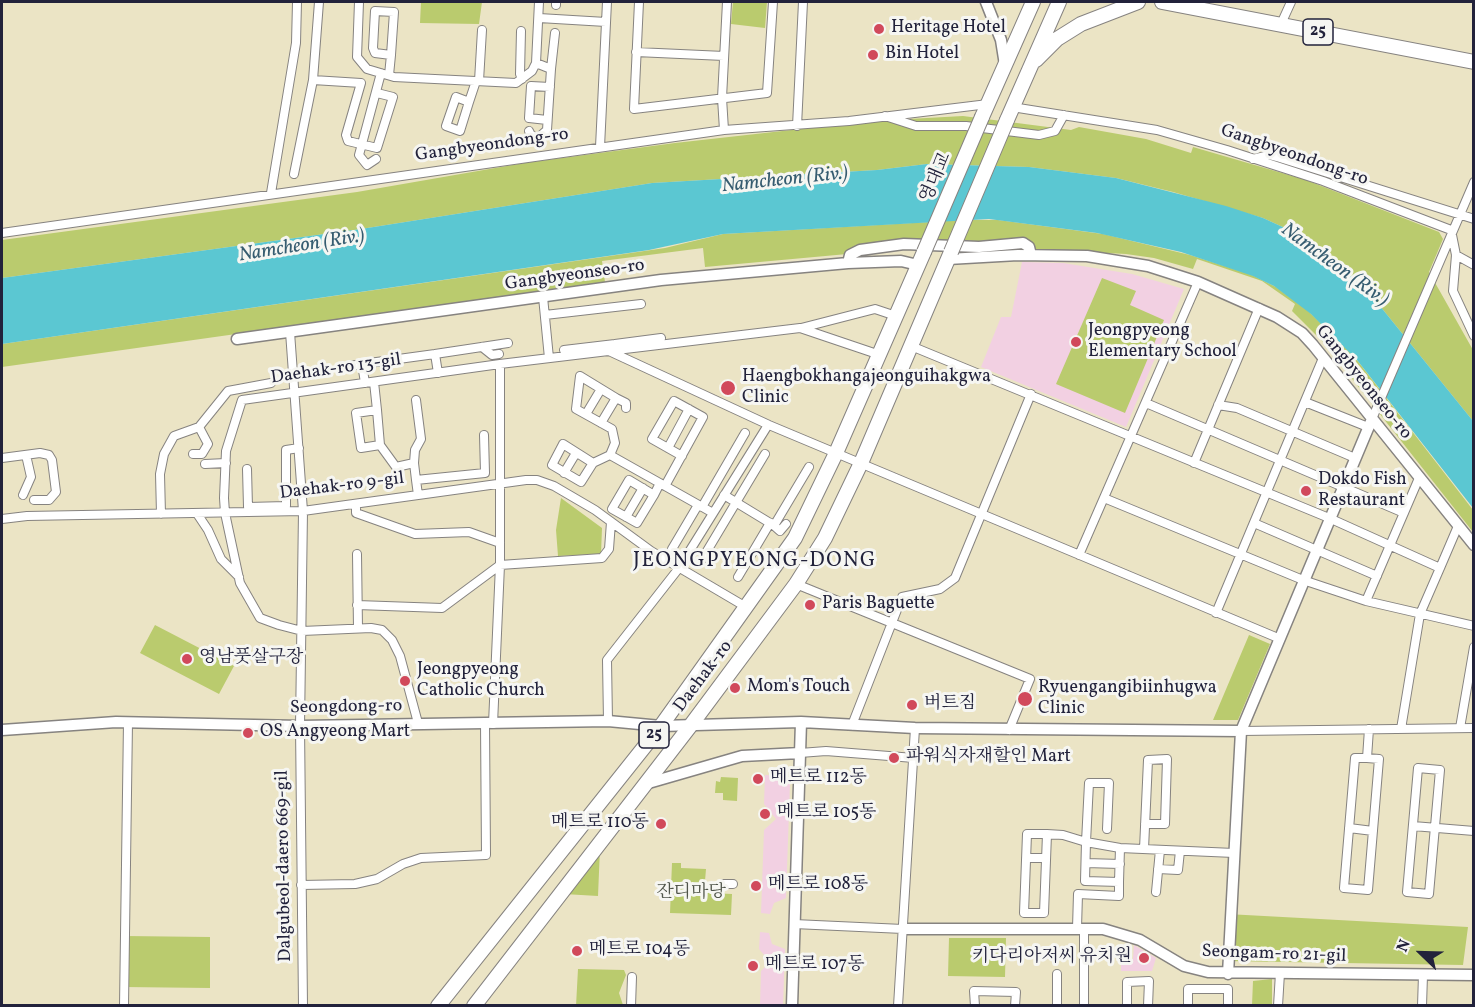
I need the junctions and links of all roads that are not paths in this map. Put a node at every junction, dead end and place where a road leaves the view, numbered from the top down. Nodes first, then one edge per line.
1 (297, 2) edge
2 (319, 2) edge
3 (359, 2) edge
4 (539, 2) edge
5 (608, 2) edge
6 (639, 2) edge
7 (727, 2) edge
8 (773, 2) edge
9 (803, 2) edge
10 (986, 2) edge
11 (1033, 2) edge
12 (1059, 2) edge
13 (1138, 2) edge
14 (1162, 2) edge
15 (1291, 2) edge
16 (539, 18) junction
17 (606, 22) junction
18 (1281, 24) junction
19 (482, 30) dead end
20 (521, 31) dead end
21 (555, 33) dead end
22 (636, 52) junction
23 (391, 55) junction
24 (724, 56) junction
25 (1473, 62) edge
26 (536, 63) junction
27 (1005, 65) junction
28 (1030, 66) junction
29 (551, 69) junction
30 (385, 74) junction
31 (522, 79) junction
32 (313, 80) junction
33 (478, 81) junction
34 (550, 87) junction
35 (377, 93) junction
36 (722, 98) junction
37 (470, 102) dead end
38 (988, 104) junction
39 (1010, 114) junction
40 (1064, 115) junction
41 (885, 116) junction
42 (547, 120) junction
43 (797, 126) junction
44 (724, 130) junction
45 (529, 131) dead end
46 (362, 144) junction
47 (600, 147) junction
48 (376, 159) dead end
49 (1253, 159) junction
50 (294, 174) dead end
51 (1473, 182) edge
52 (271, 193) junction
53 (1457, 216) junction
54 (1473, 219) edge
55 (1451, 230) junction
56 (2, 233) edge
57 (1030, 255) junction
58 (1456, 255) junction
59 (949, 256) junction
60 (921, 259) junction
61 (848, 263) junction
62 (1473, 265) edge
63 (1198, 282) junction
64 (543, 297) junction
65 (607, 301) dead end
66 (641, 304) dead end
67 (1259, 308) junction
68 (588, 310) junction
69 (545, 315) junction
70 (896, 316) junction
71 (800, 328) junction
72 (290, 332) junction
73 (1473, 336) edge
74 (661, 338) dead end
75 (237, 339) dead end
76 (508, 343) dead end
77 (911, 346) junction
78 (482, 347) junction
79 (611, 349) junction
80 (564, 350) dead end
81 (435, 354) junction
82 (499, 354) dead end
83 (880, 355) junction
84 (549, 358) junction
85 (1323, 358) junction
86 (362, 364) junction
87 (500, 364) junction
88 (350, 366) dead end
89 (438, 373) junction
90 (369, 382) junction
91 (271, 383) dead end
92 (601, 389) junction
93 (295, 393) junction
94 (1031, 394) junction
95 (616, 398) junction
96 (416, 400) dead end
97 (1305, 402) junction
98 (1146, 403) junction
99 (1218, 405) junction
100 (626, 408) dead end
101 (689, 409) junction
102 (377, 410) junction
103 (586, 414) junction
104 (601, 423) junction
105 (1370, 423) junction
106 (768, 425) junction
107 (199, 427) junction
108 (1208, 429) junction
109 (1292, 431) junction
110 (745, 433) dead end
111 (484, 435) dead end
112 (1131, 437) junction
113 (380, 445) junction
114 (299, 448) junction
115 (668, 448) junction
116 (576, 453) junction
117 (836, 453) junction
118 (193, 454) dead end
119 (765, 454) dead end
120 (26, 455) junction
121 (610, 455) junction
122 (681, 456) junction
123 (2, 458) edge
124 (1355, 458) junction
125 (1280, 460) junction
126 (226, 463) junction
127 (414, 463) junction
128 (593, 463) junction
129 (861, 463) junction
130 (1194, 463) junction
131 (205, 464) dead end
132 (810, 467) dead end
133 (247, 469) dead end
134 (564, 473) junction
135 (643, 473) junction
136 (1419, 478) junction
137 (416, 480) junction
138 (502, 484) junction
139 (663, 485) junction
140 (639, 486) junction
141 (1343, 486) junction
142 (1266, 493) junction
143 (23, 495) dead end
144 (418, 495) junction
145 (654, 495) junction
146 (724, 495) junction
147 (1104, 498) junction
148 (34, 500) dead end
149 (736, 502) junction
150 (356, 504) junction
151 (700, 506) junction
152 (303, 512) junction
153 (225, 513) junction
154 (713, 513) junction
155 (1404, 513) junction
156 (161, 514) junction
157 (982, 514) junction
158 (198, 515) junction
159 (626, 517) junction
160 (1329, 518) junction
161 (2, 519) edge
162 (611, 522) junction
163 (770, 523) junction
164 (1254, 523) junction
165 (786, 524) dead end
166 (1458, 526) junction
167 (500, 543) junction
168 (1473, 545) edge
169 (1390, 546) junction
170 (672, 549) dead end
171 (1316, 549) junction
172 (357, 554) dead end
173 (1240, 554) junction
174 (1079, 555) junction
175 (701, 561) dead end
176 (500, 565) junction
177 (679, 568) junction
178 (1440, 568) junction
179 (1377, 576) junction
180 (239, 577) junction
181 (738, 577) dead end
182 (1303, 580) junction
183 (796, 584) junction
184 (1366, 601) junction
185 (357, 605) junction
186 (746, 607) junction
187 (1216, 613) junction
188 (1420, 614) junction
189 (892, 623) junction
190 (1473, 626) edge
191 (358, 628) junction
192 (302, 631) junction
193 (1278, 638) junction
194 (1473, 646) edge
195 (608, 721) junction
196 (128, 722) junction
197 (801, 722) junction
198 (418, 723) junction
199 (489, 724) junction
200 (852, 725) junction
201 (300, 726) junction
202 (661, 726) junction
203 (691, 726) junction
204 (915, 728) junction
205 (1460, 728) junction
206 (1473, 728) edge
207 (1369, 729) junction
208 (1401, 729) junction
209 (2, 730) edge
210 (1009, 730) junction
211 (1241, 731) junction
212 (800, 753) junction
213 (914, 758) junction
214 (1367, 758) junction
215 (643, 784) junction
216 (1145, 824) junction
217 (1413, 826) junction
218 (1349, 828) junction
219 (1434, 828) junction
220 (1107, 829) dead end
221 (1373, 831) junction
222 (1473, 831) edge
223 (1047, 834) junction
224 (1086, 842) junction
225 (1120, 848) junction
226 (1144, 849) junction
227 (1160, 850) junction
228 (1179, 851) junction
229 (1234, 853) junction
230 (1026, 858) junction
231 (1046, 858) junction
232 (1086, 863) junction
233 (1119, 864) junction
234 (1158, 869) junction
235 (1119, 882) junction
236 (301, 885) junction
237 (1156, 892) dead end
238 (794, 924) junction
239 (1080, 928) junction
240 (903, 929) junction
241 (1280, 973) junction
242 (1057, 974) dead end
243 (1228, 974) junction
244 (1423, 975) junction
245 (1473, 975) edge
246 (632, 977) dead end
247 (439, 1003) edge
248 (124, 1005) edge
249 (303, 1005) edge
250 (474, 1005) edge
251 (631, 1005) edge
252 (792, 1005) edge
253 (898, 1005) edge
254 (975, 1005) edge
255 (1015, 1005) edge
256 (1057, 1005) edge
257 (1084, 1005) edge
258 (1127, 1005) edge
259 (1148, 1005) edge
260 (1188, 1005) edge
261 (1228, 1005) edge
262 (1278, 1005) edge
263 (1422, 1005) edge

1 - 52 street
2 - 32 street
3 - 30 street
4 - 16 street
5 - 17 street
6 - 22 street
7 - 24 street
8 - 36 street
9 - 43 street
10 - 27 street
11 - 27 main road, 25
12 - 28 main road
13 - 28 main road
14 - 18 main road, 25
15 - 18 street
16 - 17 street
16 - 26 street
17 - 47 street
18 - 25 main road, 25
19 - 33 street
20 - 31 street
21 - 29 street
22 - 24 street
22 - 36 street
23 - 23 street
23 - 30 street
24 - 36 street
26 - 29 street
26 - 31 street
27 - 38 main road, 25
28 - 39 main road
29 - 34 street
30 - 33 street
30 - 35 street
31 - 33 street
32 - 46 street
32 - 50 street
33 - 37 street
34 - 42 street
34 - 42 street
35 - 46 street
35 - 46 street
36 - 44 street
38 - 41 street, Gangbyeondong-ro
38 - 60 main road, 영대교 / 25, bridge
39 - 40 street, Gangbyeondong-ro
39 - 59 main road, bridge
40 - 41 street
40 - 49 street, Gangbyeondong-ro
41 - 43 street, Gangbyeondong-ro
42 - 45 street
43 - 44 street, Gangbyeondong-ro
44 - 47 street, Gangbyeondong-ro
46 - 48 street
47 - 52 street, Gangbyeondong-ro
49 - 53 street
49 - 55 street, Gangbyeondong-ro
51 - 53 street
52 - 56 street, Gangbyeondong-ro
53 - 54 street
53 - 55 street
55 - 58 street
55 - 105 street
57 - 59 street, Gangbyeonseo-ro
57 - 61 street
57 - 63 street, Gangbyeonseo-ro
58 - 62 street
58 - 73 street
59 - 77 main road, Daehak-ro
60 - 61 street, Gangbyeonseo-ro
60 - 70 main road, Daehak-ro / 25
61 - 64 street, Gangbyeonseo-ro
63 - 67 street, Gangbyeonseo-ro
63 - 98 street
64 - 69 street
64 - 72 street, Gangbyeonseo-ro
65 - 68 street
66 - 68 street
67 - 85 street, Gangbyeonseo-ro
67 - 99 street
68 - 69 street
69 - 84 street
70 - 71 street
70 - 83 main road, Daehak-ro / 25
71 - 79 street
71 - 83 street
72 - 75 street, Gangbyeonseo-ro
72 - 93 street, Dalgubeol-daero 669-gil
74 - 79 street
76 - 78 street
77 - 94 street
77 - 129 main road, Daehak-ro
78 - 81 street
78 - 82 street
79 - 80 street
79 - 84 street, Daehak-ro 13-gil
79 - 106 street
81 - 86 street
81 - 89 street
83 - 117 main road, Daehak-ro / 25
84 - 87 street, Daehak-ro 13-gil
85 - 97 street
85 - 105 street, Gangbyeonseo-ro
86 - 88 street
86 - 90 street
87 - 89 street, Daehak-ro 13-gil
87 - 138 street
89 - 90 street, Daehak-ro 13-gil
90 - 93 street, Daehak-ro 13-gil
90 - 102 street
91 - 107 street
92 - 95 street
92 - 103 street
92 - 103 street
93 - 114 street, Dalgubeol-daero 669-gil
93 - 126 street, Daehak-ro 13-gil
94 - 112 street
94 - 157 street
95 - 100 street
95 - 104 street
96 - 127 street
97 - 105 street
97 - 109 street
98 - 108 street
98 - 112 street
99 - 108 street
99 - 109 street
101 - 115 street
101 - 115 street
101 - 122 street
102 - 113 street
102 - 113 street
103 - 104 street
104 - 121 street
105 - 124 street
105 - 136 street, Gangbyeonseo-ro
106 - 117 street
106 - 146 street
107 - 118 street
107 - 156 street
108 - 125 street
108 - 130 street
109 - 124 street
109 - 125 street
110 - 151 street
111 - 137 street
112 - 130 street
112 - 147 street
113 - 127 street
114 - 133 street
114 - 152 street, Dalgubeol-daero 669-gil
115 - 122 street
116 - 128 street
116 - 134 street
116 - 134 street
117 - 129 street
117 - 186 main road, Daehak-ro / 25
119 - 149 street
120 - 123 street
120 - 143 street
120 - 148 street
121 - 128 street
121 - 135 street
122 - 139 street
124 - 141 street
125 - 141 street
125 - 142 street
126 - 131 street
126 - 153 street, Daehak-ro 13-gil
127 - 137 street
128 - 134 street
129 - 157 street
129 - 183 main road, Daehak-ro / 25
130 - 142 street
132 - 163 street
135 - 139 street
135 - 140 street
136 - 155 street
136 - 166 street, Gangbyeonseo-ro
137 - 144 street
138 - 144 street, Daehak-ro 9-gil
138 - 162 street, Daehak-ro 9-gil
138 - 167 street
139 - 145 street
139 - 151 street
140 - 145 street
140 - 159 street
140 - 159 street
141 - 155 street
141 - 160 street
142 - 160 street
142 - 164 street
144 - 150 street, Daehak-ro 9-gil
145 - 159 street
146 - 149 street
146 - 154 street
147 - 173 street
147 - 174 street
149 - 163 street
149 - 175 street
150 - 152 street, Daehak-ro 9-gil
150 - 167 street
151 - 154 street
151 - 170 street
152 - 153 street, Daehak-ro 9-gil
152 - 192 street, Dalgubeol-daero 669-gil
153 - 158 street, Daehak-ro 9-gil
153 - 180 street, Daehak-ro 13-gil
154 - 177 street
155 - 169 street
156 - 158 street, Daehak-ro 9-gil
156 - 161 street, Daehak-ro 9-gil
157 - 174 street
157 - 189 street
158 - 180 street
160 - 169 street
160 - 171 street
162 - 176 street
162 - 177 street, Daehak-ro 9-gil
163 - 165 street
163 - 181 street
164 - 171 street
164 - 173 street
166 - 168 street, Gangbyeonseo-ro
166 - 178 street
167 - 176 street
169 - 178 street
169 - 179 street
171 - 179 street
171 - 182 street
172 - 185 street
173 - 182 street
173 - 187 street
174 - 187 street
176 - 185 street
176 - 199 street
177 - 186 street, Daehak-ro 9-gil
177 - 195 street
178 - 188 street
179 - 184 street
180 - 192 street
182 - 184 street
182 - 193 street
183 - 189 street
183 - 203 main road, Daehak-ro / 25
184 - 188 street
185 - 191 street
186 - 202 main road, Daehak-ro / 25
187 - 193 street
188 - 190 street
188 - 208 street
189 - 200 street
189 - 210 street
191 - 192 street
191 - 198 street
192 - 201 street, Dalgubeol-daero 669-gil
193 - 211 street
194 - 205 street
195 - 199 street, Seongdong-ro
195 - 202 street, Seongdong-ro
196 - 201 street, Seongdong-ro
196 - 209 street, Seongdong-ro
196 - 248 street
197 - 200 street, Seongdong-ro
197 - 203 street, Seongdong-ro
197 - 212 street
198 - 199 street, Seongdong-ro
198 - 201 street, Seongdong-ro
199 - 236 street
200 - 204 street, Seongdong-ro
201 - 236 street, Dalgubeol-daero 669-gil
202 - 203 street, Seongdong-ro
202 - 247 main road, Daehak-ro / 25
203 - 215 main road, Daehak-ro / 25
204 - 210 street, Seongdong-ro
204 - 213 street
205 - 206 street
205 - 208 street
207 - 208 street
207 - 211 street
207 - 214 street
210 - 211 street, Seongdong-ro
211 - 229 street
212 - 213 street
212 - 215 street
212 - 238 street
213 - 240 street
214 - 218 street
214 - 221 street
215 - 250 main road, Daehak-ro / 25
216 - 216 street
216 - 226 street
217 - 219 street
217 - 219 street
217 - 219 street
218 - 221 street
218 - 221 street
219 - 222 street
220 - 224 street
223 - 224 street
223 - 230 street
223 - 231 street
224 - 225 street
224 - 232 street
225 - 226 street
225 - 233 street
226 - 227 street
227 - 228 street
227 - 234 street
228 - 229 street
228 - 234 street
229 - 243 street
230 - 231 street
230 - 231 street
232 - 233 street
232 - 235 street
233 - 235 street
234 - 237 street
235 - 239 street
236 - 249 street, Dalgubeol-daero 669-gil
238 - 240 street
238 - 252 street
239 - 240 street, Seongam-ro 21-gil
239 - 243 street, Seongam-ro 21-gil
239 - 257 street
240 - 253 street
241 - 243 street, Seongam-ro 21-gil
241 - 244 street, Seongam-ro 21-gil
241 - 262 street
242 - 256 street
244 - 245 street, Seongam-ro 21-gil
244 - 263 street
246 - 251 street
254 - 255 street
258 - 259 street
260 - 261 street

